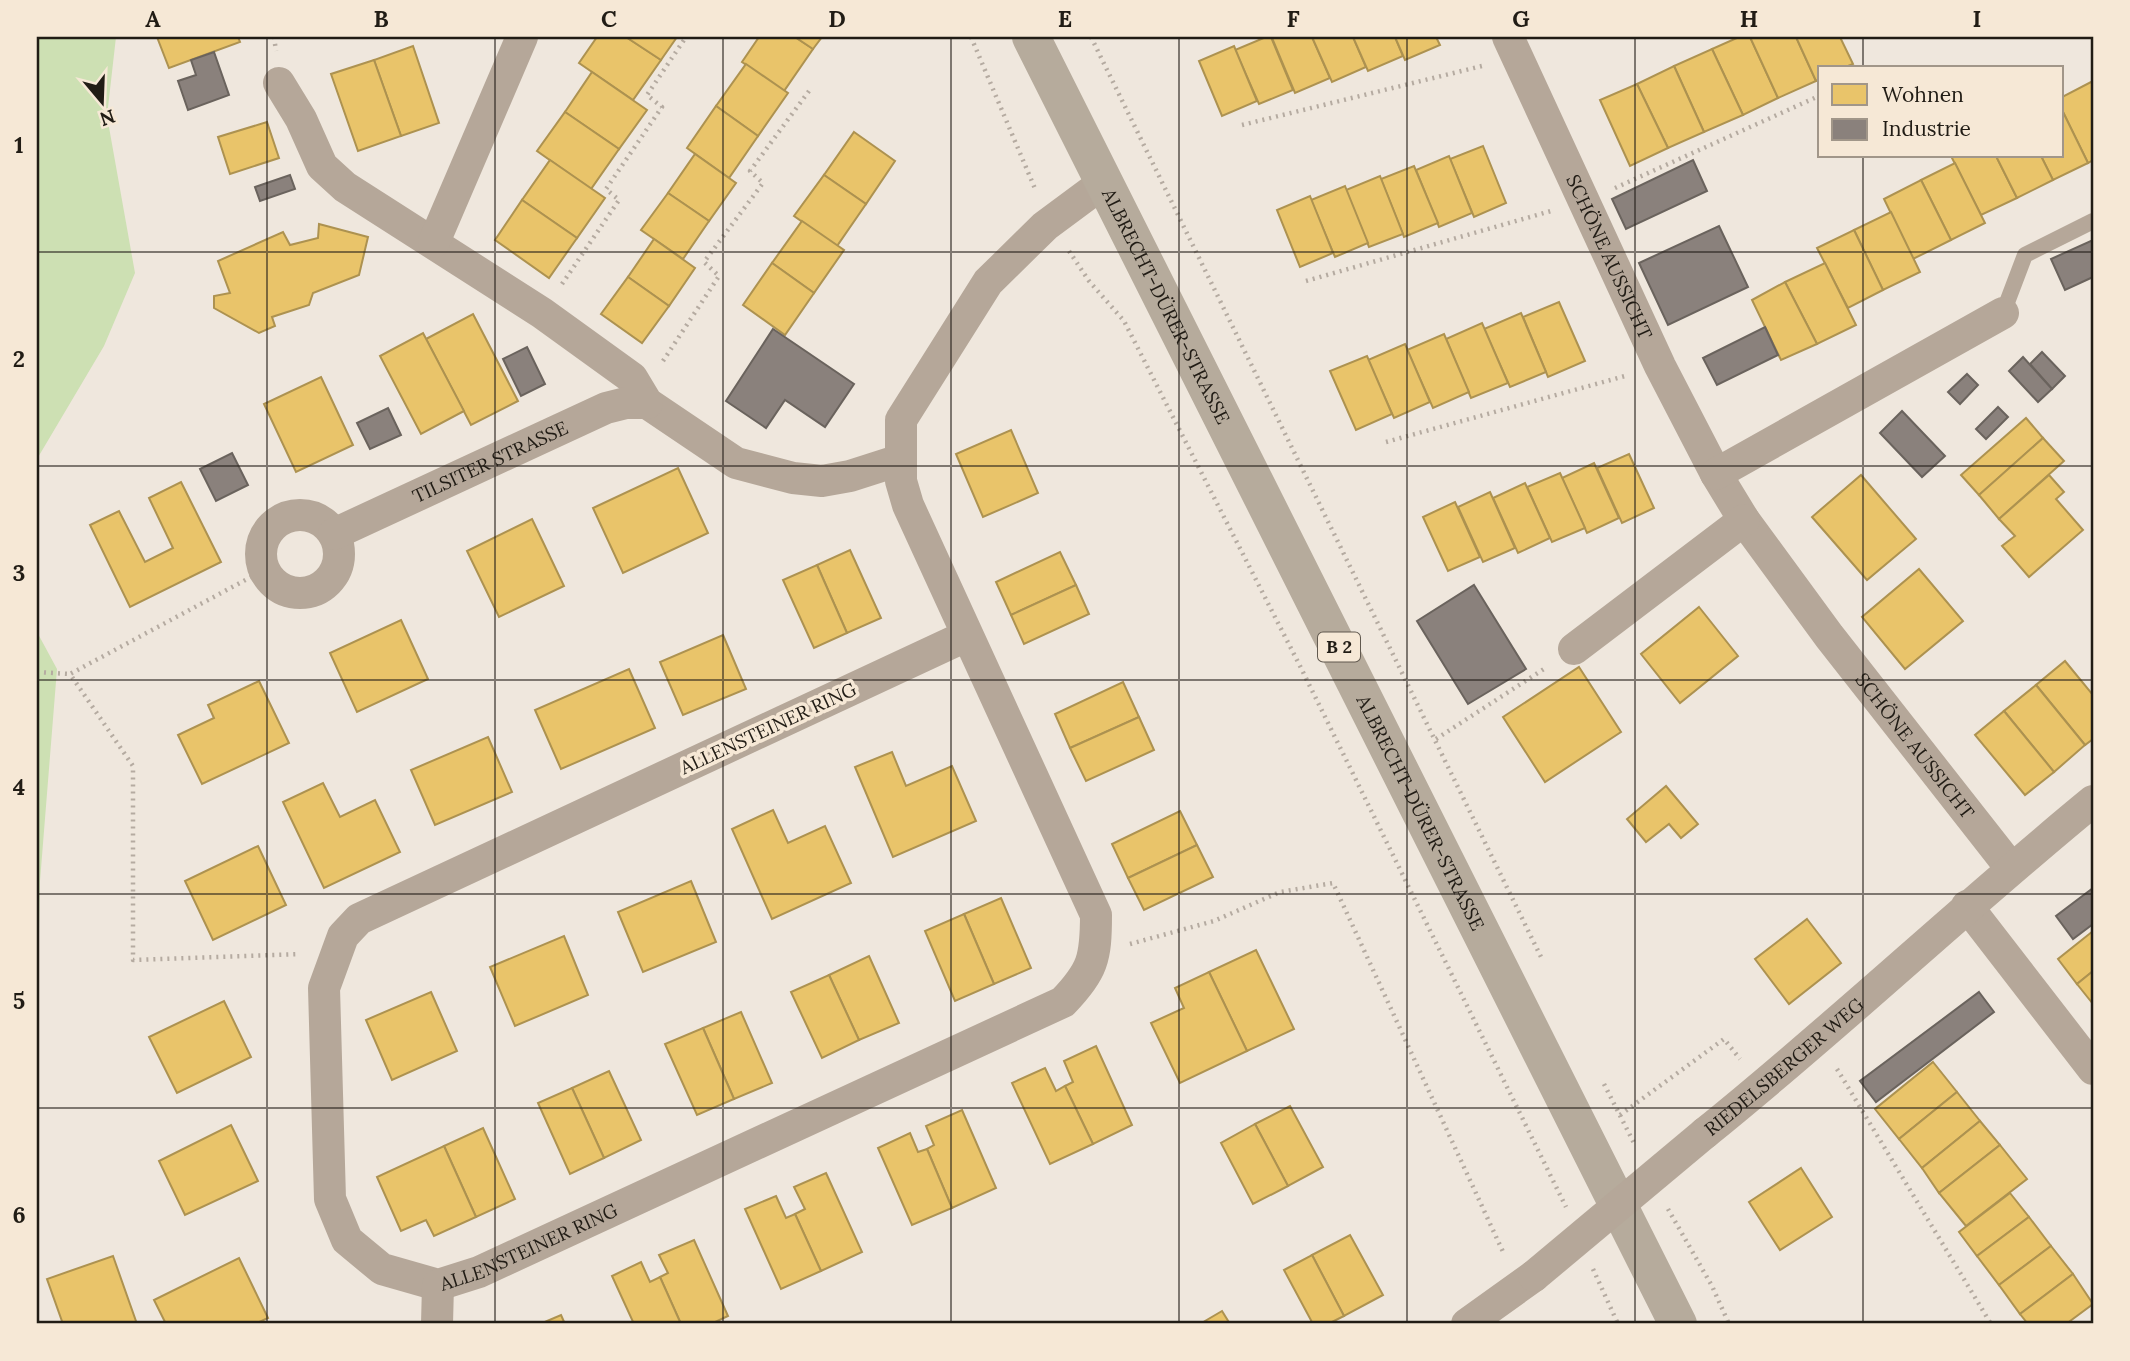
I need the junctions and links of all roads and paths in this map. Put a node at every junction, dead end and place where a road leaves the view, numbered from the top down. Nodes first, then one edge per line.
1 (522, 37) edge
2 (686, 37) edge
3 (971, 37) edge
4 (1031, 37) edge
5 (1091, 37) edge
6 (1512, 47) edge
7 (279, 83) dead end
8 (808, 91) dead end
9 (1242, 125) dead end
10 (1031, 183) dead end
11 (1103, 183) junction
12 (2093, 221) edge
13 (434, 242) junction
14 (1088, 281) dead end
15 (542, 313) junction
16 (2003, 313) joint
17 (1660, 366) junction
18 (644, 398) junction
19 (1387, 442) dead end
20 (900, 460) junction
21 (1716, 474) junction
22 (1744, 520) junction
23 (334, 534) junction
24 (264, 570) junction
25 (965, 636) junction
26 (1574, 649) joint
27 (37, 672) edge
28 (70, 674) junction
29 (1436, 739) junction
30 (2093, 801) edge
31 (2011, 868) junction
32 (1967, 906) junction
33 (335, 953) junction
34 (1096, 953) junction
35 (1541, 959) dead end
36 (1818, 1038) junction
37 (2093, 1069) edge
38 (1602, 1079) dead end
39 (1762, 1088) junction
40 (1620, 1115) junction
41 (1637, 1149) dead end
42 (1547, 1167) dead end
43 (1667, 1207) dead end
44 (1527, 1281) junction
45 (438, 1285) junction
46 (437, 1324) edge
47 (1466, 1324) edge
48 (1678, 1324) edge
49 (1729, 1324) edge
50 (1991, 1324) edge

1 - 13 street
2 - 15 path
3 - 10 path
4 - 11 main road, ALBRECHT-DÜRER-STRASSE / B 2
5 - 29 path
6 - 9 path
6 - 17 street, SCHÖNE AUSSICHT
7 - 13 street
8 - 18 path
11 - 20 street, ALLENSTEINER RING
11 - 48 main road, ALBRECHT-DÜRER-STRASSE / B 2
12 - 16 lane
13 - 15 street
14 - 42 path
15 - 18 street
16 - 21 street
17 - 19 path
17 - 21 street, SCHÖNE AUSSICHT
18 - 20 street
18 - 23 street, TILSITER STRASSE
20 - 25 street, ALLENSTEINER RING
21 - 22 street, SCHÖNE AUSSICHT
22 - 26 street
22 - 31 street, SCHÖNE AUSSICHT
23 - 24 street
23 - 24 street
24 - 28 path
25 - 33 street, ALLENSTEINER RING
25 - 34 street, ALLENSTEINER RING
26 - 29 path
27 - 28 path
28 - 33 path
29 - 35 path
30 - 31 street, RIEDELSBERGER WEG
31 - 32 street, RIEDELSBERGER WEG
32 - 36 street, RIEDELSBERGER WEG
32 - 37 street
33 - 45 street, ALLENSTEINER RING
34 - 44 path
34 - 45 street, ALLENSTEINER RING
36 - 39 street, RIEDELSBERGER WEG
36 - 50 path
38 - 40 path
39 - 40 path
39 - 44 street, RIEDELSBERGER WEG, bridge
40 - 41 path
43 - 49 path
44 - 47 street, RIEDELSBERGER WEG
45 - 46 street

